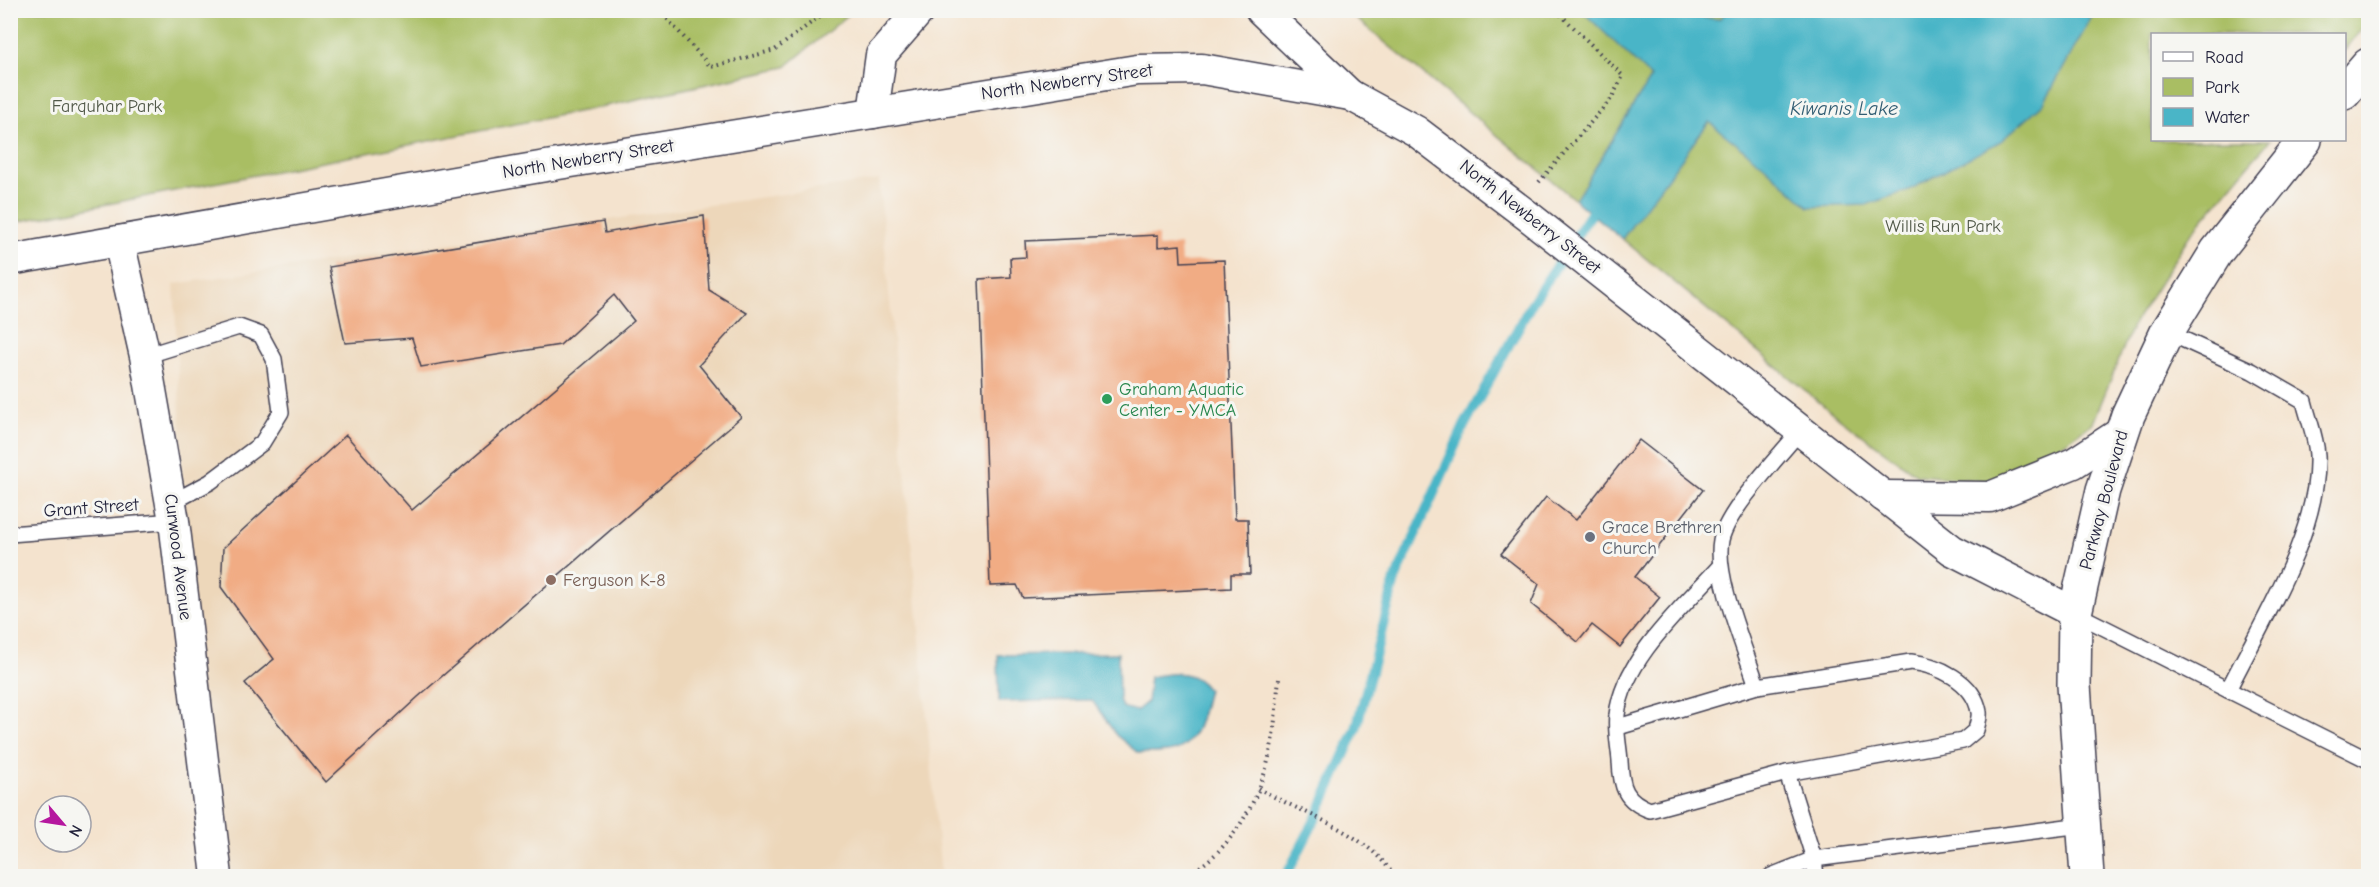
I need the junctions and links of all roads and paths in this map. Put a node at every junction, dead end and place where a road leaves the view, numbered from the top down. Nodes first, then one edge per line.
1 (659, 10) edge
2 (828, 10) edge
3 (920, 10) edge
4 (1262, 10) edge
5 (1556, 10) edge
6 (2368, 65) edge
7 (2346, 91) edge
8 (1350, 95) junction
9 (873, 113) junction
10 (2304, 141) edge
11 (1539, 182) dead end
12 (119, 241) junction
13 (10, 260) edge
14 (2168, 332) junction
15 (146, 356) junction
16 (2123, 431) junction
17 (1799, 432) junction
18 (1882, 496) junction
19 (173, 512) junction
20 (10, 534) edge
21 (1719, 567) junction
22 (2075, 613) junction
23 (1279, 679) dead end
24 (1757, 686) junction
25 (2228, 690) junction
26 (1618, 727) junction
27 (2368, 760) edge
28 (1787, 772) junction
29 (1258, 788) junction
30 (2082, 825) junction
31 (1814, 859) junction
32 (217, 876) edge
33 (1184, 876) edge
34 (1394, 876) edge
35 (1771, 876) edge
36 (1816, 876) edge
37 (2087, 876) edge

1 - 2 path
3 - 9 street
4 - 8 street
5 - 11 path
6 - 7 street
8 - 9 street, North Newberry Street
8 - 17 street, North Newberry Street
9 - 12 street, North Newberry Street
10 - 14 street, Parkway Boulevard
12 - 13 street, North Newberry Street
12 - 15 street, Curwood Avenue
14 - 16 street, Parkway Boulevard
14 - 25 lane
15 - 19 street, Curwood Avenue
15 - 19 lane
16 - 18 street
16 - 22 street, Parkway Boulevard
17 - 18 street, North Newberry Street
17 - 21 lane
18 - 22 street, North Newberry Street
19 - 20 lane, Grant Street
19 - 32 street, Curwood Avenue
21 - 24 lane
21 - 26 lane
22 - 25 lane
22 - 30 street, Parkway Boulevard
23 - 29 path
24 - 26 lane
24 - 28 lane
25 - 27 lane
26 - 28 lane
28 - 31 lane
29 - 33 path
29 - 34 path
30 - 31 lane
30 - 37 street, Parkway Boulevard
31 - 35 lane
31 - 36 lane

